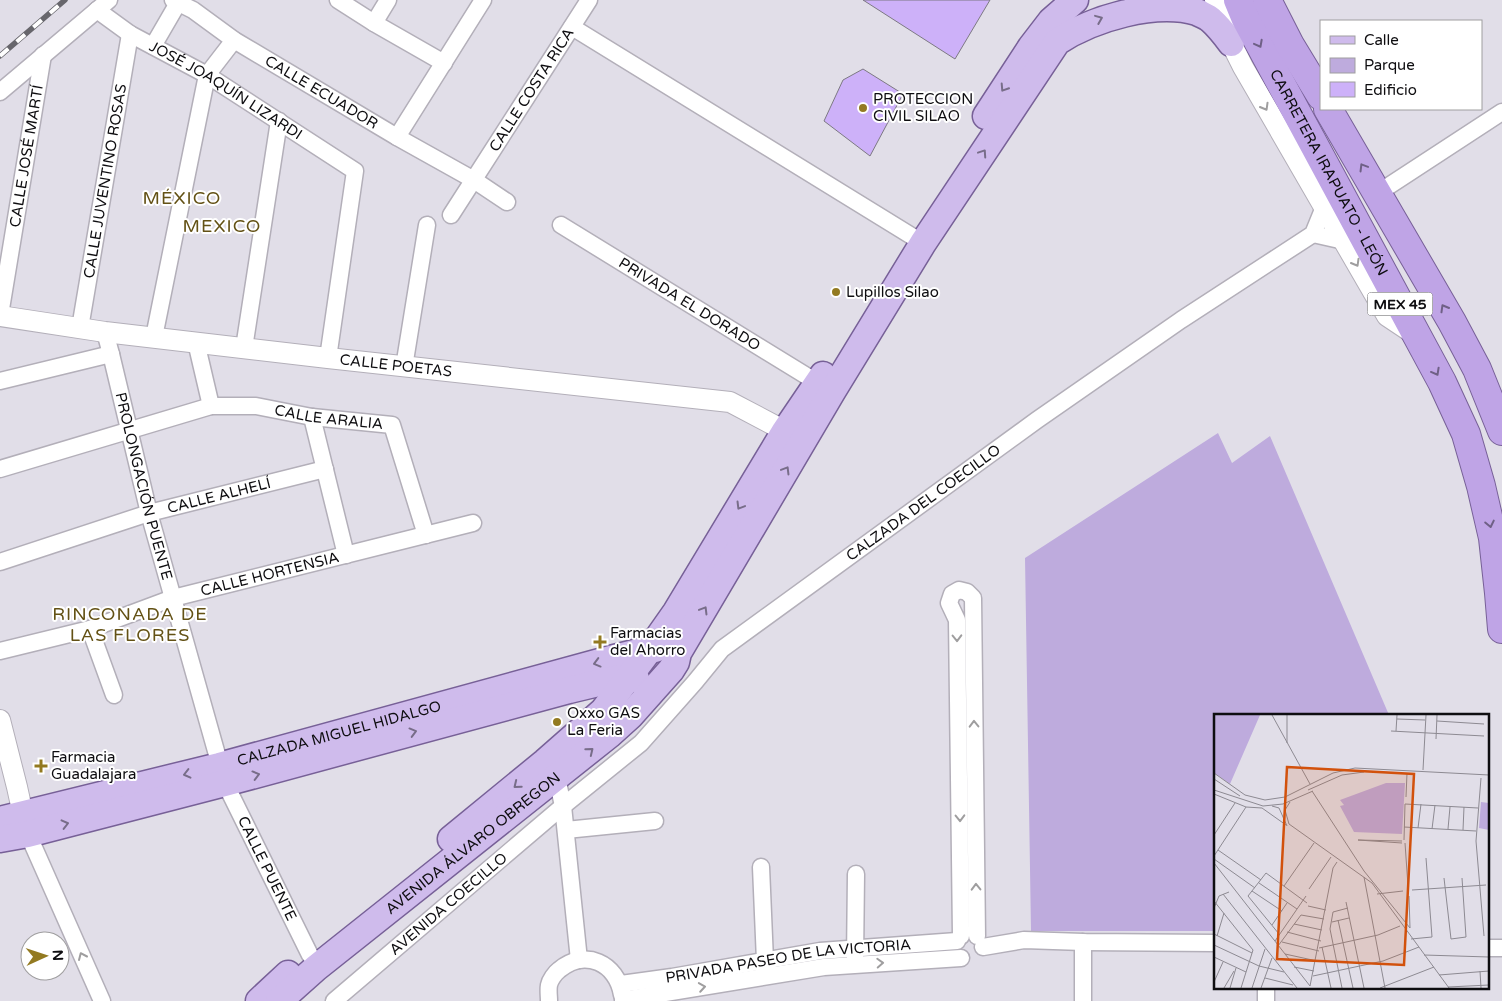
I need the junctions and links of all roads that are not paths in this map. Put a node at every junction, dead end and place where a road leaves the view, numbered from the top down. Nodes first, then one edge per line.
1 (338, 0) edge
2 (388, 0) edge
3 (483, 0) edge
4 (589, 0) edge
5 (1075, 0) edge
6 (1215, 0) edge
7 (1238, 0) edge
8 (1267, 0) edge
9 (187, 3) edge
10 (1142, 3) edge
11 (103, 5) edge
12 (1057, 21) edge
13 (374, 24) junction
14 (572, 28) junction
15 (130, 34) junction
16 (234, 40) junction
17 (1231, 43) junction
18 (153, 46) junction
19 (43, 55) junction
20 (444, 63) junction
21 (207, 75) junction
22 (0, 92) edge
23 (1320, 94) edge
24 (1329, 110) edge
25 (1502, 112) edge
26 (279, 121) junction
27 (397, 136) junction
28 (474, 180) junction
29 (1378, 193) junction
30 (507, 202) dead end
31 (1324, 206) junction
32 (451, 214) dead end
33 (427, 225) dead end
34 (561, 225) dead end
35 (1313, 234) junction
36 (917, 239) junction
37 (1344, 241) junction
38 (0, 315) edge
39 (80, 328) junction
40 (105, 332) junction
41 (1416, 336) junction
42 (154, 338) junction
43 (196, 342) junction
44 (244, 348) junction
45 (111, 354) junction
46 (328, 358) junction
47 (404, 367) junction
48 (0, 381) edge
49 (818, 383) junction
50 (211, 406) junction
51 (312, 416) junction
52 (129, 430) junction
53 (785, 431) junction
54 (1502, 431) edge
55 (325, 469) junction
56 (0, 470) edge
57 (149, 513) junction
58 (473, 523) dead end
59 (426, 535) junction
60 (346, 555) junction
61 (0, 562) edge
62 (173, 598) junction
63 (90, 629) junction
64 (1502, 629) edge
65 (650, 649) junction
66 (0, 651) edge
67 (670, 668) junction
68 (627, 678) junction
69 (695, 682) junction
70 (569, 690) junction
71 (114, 695) dead end
72 (0, 720) edge
73 (591, 722) junction
74 (551, 770) junction
75 (222, 775) junction
76 (967, 784) junction
77 (563, 806) junction
78 (655, 821) dead end
79 (17, 823) edge
80 (566, 830) junction
81 (0, 839) edge
82 (761, 868) dead end
83 (856, 874) dead end
84 (969, 940) junction
85 (1082, 942) junction
86 (1214, 943) edge
87 (310, 955) junction
88 (855, 957) junction
89 (961, 958) junction
90 (579, 960) junction
91 (767, 968) junction
92 (1266, 988) edge
93 (622, 995) edge
94 (102, 1001) edge
95 (258, 1001) edge
96 (279, 1001) edge
97 (334, 1001) edge
98 (549, 1001) edge
99 (1083, 1001) edge
100 (1266, 1001) edge

1 - 13 street
2 - 13 street
3 - 20 street
4 - 14 street, CALLE COSTA RICA
5 - 12 main road
6 - 17 street, MEX 45
7 -> 41 highway, CARRETERA IRAPUATO - LEÓN / MEX 45
8 - 23 highway, CARRETERA IRAPUATO - LEÓN
9 - 16 street, CALLE ECUADOR
9 - 18 street
12 -> 10 main road
10 - 17 main road
11 - 15 street, JOSÉ JOAQUÍN LIZARDI
11 - 19 street
36 -> 12 main road
12 -> 36 main road
13 - 20 street
14 - 28 street, CALLE COSTA RICA
14 - 36 street
15 - 18 street, JOSÉ JOAQUÍN LIZARDI
15 - 39 street, CALLE JUVENTINO ROSAS
16 - 21 street
16 - 27 street, CALLE ECUADOR
17 -> 31 street, MEX 45
18 - 21 street, JOSÉ JOAQUÍN LIZARDI
19 - 22 street
19 - 38 street, CALLE JOSÉ MARTÍ
20 - 27 street
21 - 26 street, JOSÉ JOAQUÍN LIZARDI
21 - 42 street
29 -> 24 highway, CARRETERA IRAPUATO - LEÓN / MEX 45
25 - 29 street
26 - 44 street
26 - 46 street, JOSÉ JOAQUÍN LIZARDI
27 - 28 street, CALLE ECUADOR
28 - 30 street, CALLE ECUADOR
28 - 32 street, CALLE COSTA RICA
54 -> 29 highway, CARRETERA IRAPUATO - LEÓN / MEX 45
31 - 35 street
31 - 37 street, MEX 45
33 - 47 street
34 - 49 street, PRIVADA EL DORADO
35 - 37 street
35 - 69 street, CALZADA DEL COECILLO
36 - 49 main road, AVENIDA ÁLVARO OBREGON
67 -> 36 main road, AVENIDA ÁLVARO OBREGON
37 -> 41 street, MEX 45
38 - 39 street, CALLE POETAS
39 - 40 street, CALLE POETAS
40 - 42 street, CALLE POETAS
40 - 45 street, PROLONGACIÓN PUENTE
41 -> 64 highway, CARRETERA IRAPUATO - LEÓN / MEX 45
42 - 43 street, CALLE POETAS
43 - 44 street, CALLE POETAS
43 - 50 street
44 - 46 street, CALLE POETAS
45 - 48 street
45 - 52 street, PROLONGACIÓN PUENTE
46 - 47 street, CALLE POETAS
47 - 53 street, CALLE POETAS
49 - 53 main road, AVENIDA ÁLVARO OBREGON
50 - 51 street, CALLE ARALIA
50 - 52 street, CALLE ARALIA
51 - 55 street
51 - 59 street, CALLE ARALIA
52 - 56 street, CALLE ARALIA
52 - 57 street, PROLONGACIÓN PUENTE
53 -> 65 main road, AVENIDA ÁLVARO OBREGON
55 - 57 street, CALLE ALHELÍ
55 - 60 street
57 - 61 street, CALLE ALHELÍ
57 - 62 street, PROLONGACIÓN PUENTE
58 - 59 street, CALLE HORTENSIA
59 - 60 street, CALLE HORTENSIA
60 - 62 street, CALLE HORTENSIA
62 - 63 street, CALLE HORTENSIA
62 - 75 street, PROLONGACIÓN PUENTE
63 - 66 street, CALLE HORTENSIA
63 - 71 street
65 - 67 main road, CALZADA MIGUEL HIDALGO
65 - 68 main road, AVENIDA ÁLVARO OBREGON
65 -> 75 main road, CALZADA MIGUEL HIDALGO
67 - 68 main road, CALZADA MIGUEL HIDALGO
67 - 69 street
74 -> 67 main road, AVENIDA ÁLVARO OBREGON
68 - 70 main road, CALZADA MIGUEL HIDALGO
68 - 73 main road, AVENIDA ÁLVARO OBREGON
69 - 77 street, CALZADA DEL COECILLO
70 - 73 main road
75 -> 70 main road, CALZADA MIGUEL HIDALGO
72 - 79 street
73 - 74 main road, AVENIDA ÁLVARO OBREGON
74 - 77 street
74 -> 87 main road, AVENIDA ÁLVARO OBREGON
74 - 96 main road, AVENIDA ÁLVARO OBREGON
75 - 79 main road, CALZADA MIGUEL HIDALGO
75 - 87 street, CALLE PUENTE
76 -> 76 street
76 - 84 street
77 - 80 street
77 - 97 street, AVENIDA COECILLO
78 - 80 street
79 - 81 main road, CALZADA MIGUEL HIDALGO
94 -> 79 street
80 - 90 street
82 - 91 street
83 - 88 street
84 - 85 street, PRIVADA PASEO DE LA VICTORIA
84 - 88 street, PRIVADA PASEO DE LA VICTORIA
84 - 89 street
84 - 89 street, PRIVADA PASEO DE LA VICTORIA
85 - 86 street, PRIVADA PASEO DE LA VICTORIA
85 - 99 street
87 - 95 main road, AVENIDA ÁLVARO OBREGON
88 -> 89 street, PRIVADA PASEO DE LA VICTORIA
88 - 91 street, PRIVADA PASEO DE LA VICTORIA
90 - 93 street
90 - 98 street
91 - 93 street, PRIVADA PASEO DE LA VICTORIA
92 - 100 street

